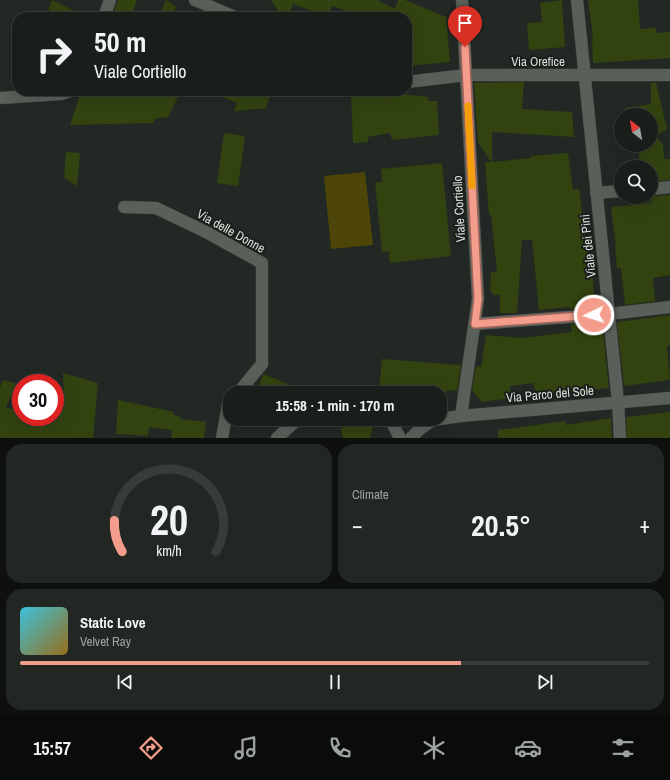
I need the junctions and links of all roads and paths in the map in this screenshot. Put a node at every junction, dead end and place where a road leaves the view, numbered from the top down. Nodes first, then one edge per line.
1 (110, 0) edge
2 (195, 0) edge
3 (462, 0) edge
4 (577, 0) edge
5 (106, 12) edge
6 (223, 12) edge
7 (466, 75) junction
8 (584, 75) junction
9 (670, 75) edge
10 (412, 81) edge
11 (31, 96) edge
12 (0, 98) edge
13 (670, 188) edge
14 (658, 189) edge
15 (614, 192) edge
16 (596, 193) junction
17 (124, 207) dead end
18 (670, 307) edge
19 (609, 314) junction
20 (475, 324) junction
21 (244, 386) edge
22 (670, 398) edge
23 (618, 402) junction
24 (461, 416) junction
25 (447, 418) edge
26 (224, 426) edge
27 (290, 426) edge
28 (394, 426) edge
29 (423, 426) edge
30 (222, 438) edge
31 (277, 438) edge
32 (400, 438) edge
33 (411, 438) edge
34 (620, 438) edge

1 - 5 street
2 - 6 street
3 - 7 street, Viale Cortiello
4 - 8 street, Viale dei Pini
7 - 8 street, Via Orefice
7 - 10 street, Via Orefice
7 - 20 street, Viale Cortiello
8 - 9 street, Via Orefice
8 - 16 street, Viale dei Pini
11 - 12 street
13 - 14 street
15 - 16 street
16 - 19 street, Viale dei Pini
17 - 21 street, Via delle Donne
18 - 19 street
19 - 20 street
19 - 23 street, Viale dei Pini
20 - 24 street, Viale Cortiello
22 - 23 street, Via Parco del Sole
23 - 24 street, Via Parco del Sole
23 - 34 street, Viale dei Pini
24 - 25 street, Via Parco del Sole
26 - 30 street
27 - 31 street
28 - 32 street
29 - 33 street

